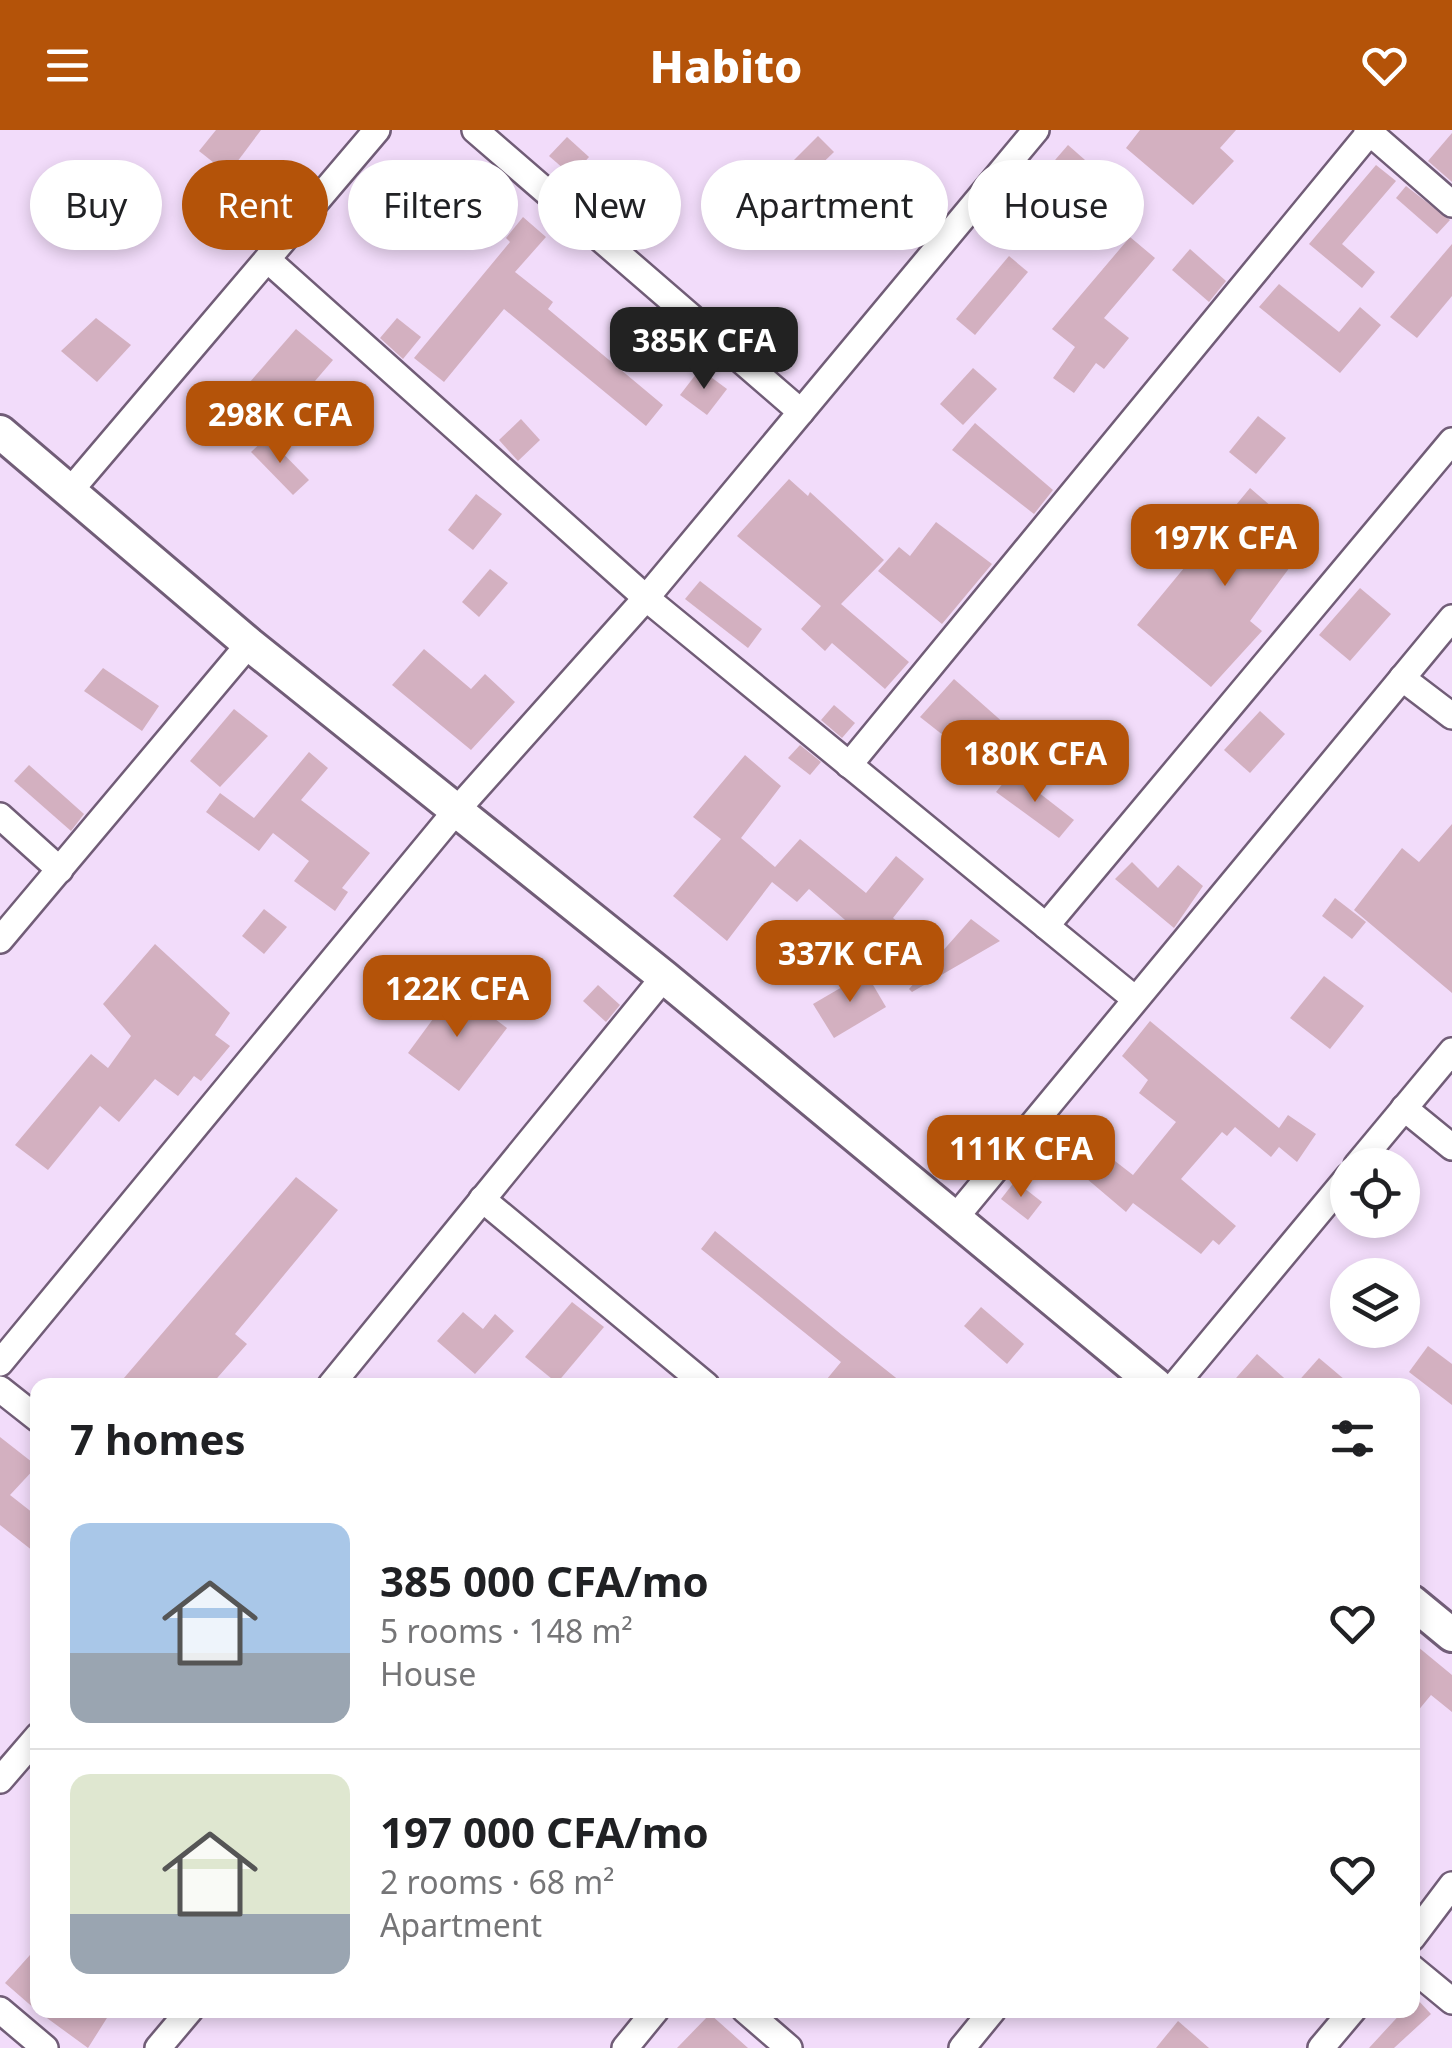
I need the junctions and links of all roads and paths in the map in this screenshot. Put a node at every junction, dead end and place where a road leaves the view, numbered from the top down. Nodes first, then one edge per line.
1 (376, 130) edge
2 (475, 130) edge
3 (1036, 130) edge
4 (1368, 131) edge
5 (1452, 204) edge
6 (269, 262) junction
7 (800, 412) junction
8 (0, 432) edge
9 (1452, 442) edge
10 (70, 491) junction
11 (646, 598) junction
12 (1452, 618) edge
13 (248, 644) junction
14 (1402, 678) junction
15 (1452, 716) edge
16 (850, 766) junction
17 (456, 812) junction
18 (0, 816) edge
19 (60, 870) junction
20 (1046, 926) junction
21 (0, 940) edge
22 (664, 977) junction
23 (1135, 999) junction
24 (1452, 1051) edge
25 (1404, 1108) junction
26 (1452, 1147) edge
27 (1371, 1148) edge
28 (482, 1199) junction
29 (1330, 1199) edge
30 (954, 1218) junction
31 (0, 1363) edge
32 (337, 1378) edge
33 (698, 1378) edge
34 (1148, 1378) edge
35 (1181, 1378) edge
36 (0, 1389) edge
37 (30, 1413) edge
38 (1420, 1609) edge
39 (1452, 1635) edge
40 (30, 1745) edge
41 (0, 1780) edge
42 (1452, 1885) edge
43 (1420, 1927) edge
44 (1420, 1974) edge
45 (1452, 2000) edge
46 (0, 2010) edge
47 (183, 2018) edge
48 (649, 2018) edge
49 (754, 2018) edge
50 (987, 2018) edge
51 (1347, 2018) edge
52 (46, 2048) edge
53 (158, 2048) edge
54 (625, 2048) edge
55 (789, 2048) edge
56 (962, 2048) edge
57 (1321, 2048) edge

1 - 6 street
2 - 7 street
3 - 7 street
4 - 5 street
4 - 16 street
6 - 10 street
6 - 11 street
7 - 11 street
8 - 10 street
9 - 20 street
10 - 13 street
11 - 16 street
11 - 17 street
12 - 14 street
13 - 17 street
13 - 19 street
14 - 15 street
14 - 23 street
16 - 20 street
17 - 22 street
17 - 31 street
18 - 19 street
19 - 21 street
20 - 23 street
22 - 28 street
22 - 30 street
23 - 30 street
24 - 25 street
25 - 26 street
25 - 27 street
28 - 32 street
28 - 33 street
29 - 35 street
30 - 34 street
36 - 37 street
38 - 39 street
40 - 41 street
42 - 43 street
44 - 45 street
46 - 52 street
47 - 53 street
48 - 54 street
49 - 55 street
50 - 56 street
51 - 57 street

